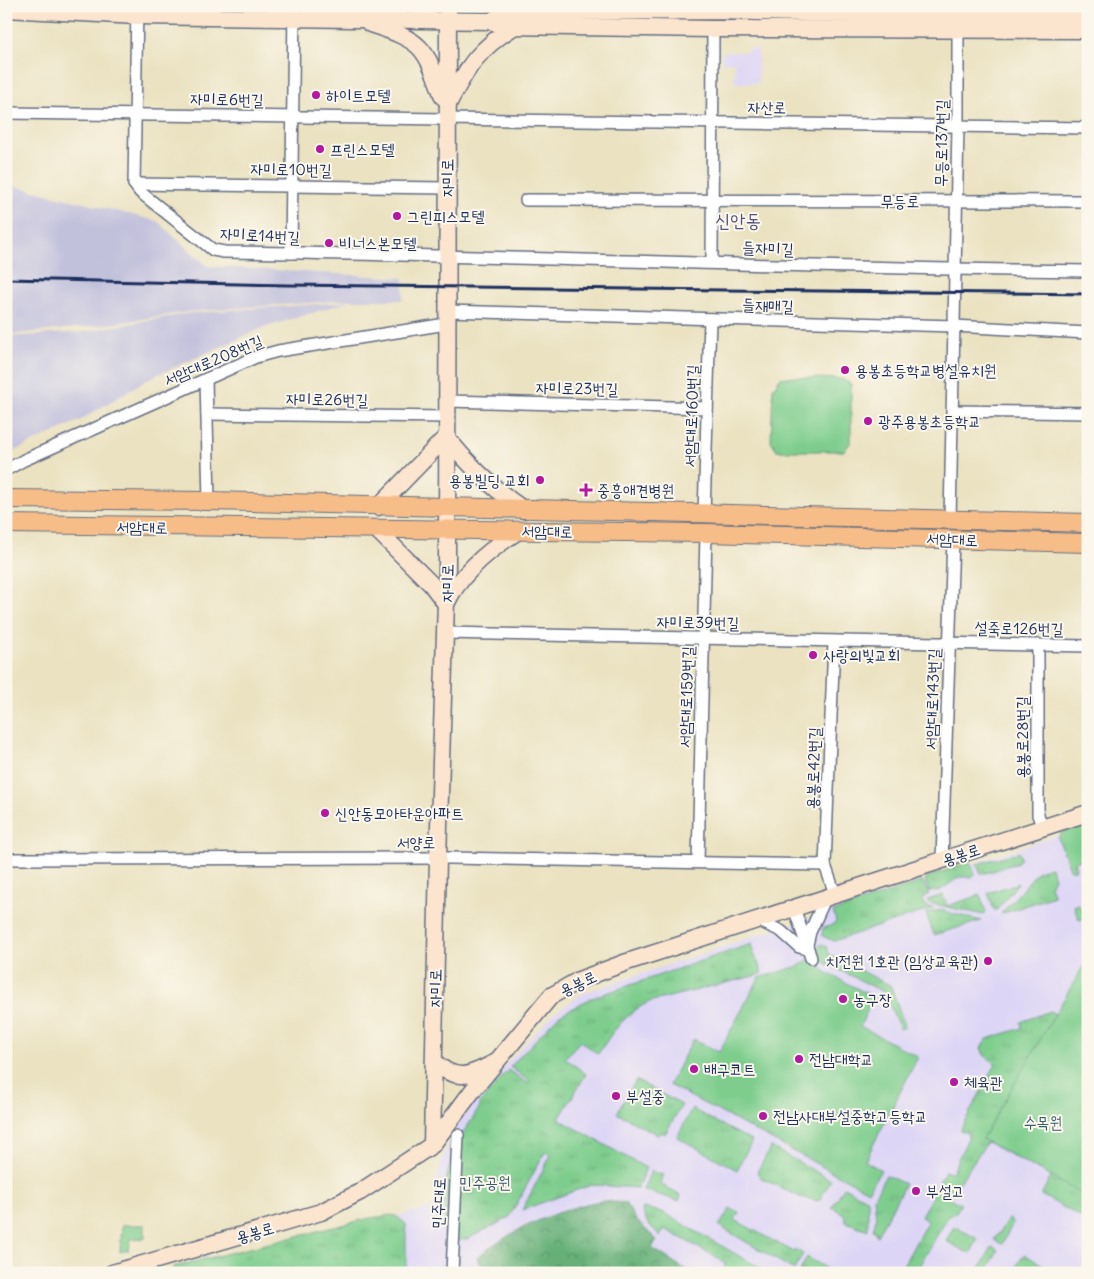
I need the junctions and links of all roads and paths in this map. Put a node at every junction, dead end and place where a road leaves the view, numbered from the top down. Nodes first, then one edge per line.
1 (399, 6) edge
2 (713, 8) edge
3 (6, 9) edge
4 (559, 10) edge
5 (137, 11) edge
6 (293, 12) edge
7 (447, 14) edge
8 (1088, 14) edge
9 (512, 15) edge
10 (958, 17) edge
11 (353, 19) junction
12 (713, 29) junction
13 (1088, 30) edge
14 (447, 112) junction
15 (6, 113) edge
16 (135, 114) junction
17 (292, 116) junction
18 (713, 122) junction
19 (958, 126) junction
20 (1088, 128) edge
21 (134, 184) junction
22 (291, 185) junction
23 (447, 188) junction
24 (526, 200) dead end
25 (712, 201) junction
26 (957, 201) junction
27 (1088, 201) edge
28 (290, 253) junction
29 (448, 257) junction
30 (712, 262) junction
31 (956, 270) junction
32 (1088, 271) edge
33 (446, 317) junction
34 (710, 320) junction
35 (954, 326) junction
36 (1088, 333) edge
37 (206, 380) junction
38 (707, 408) junction
39 (447, 409) junction
40 (952, 411) junction
41 (1088, 413) edge
42 (207, 414) junction
43 (446, 437) junction
44 (6, 470) edge
45 (6, 499) edge
46 (208, 501) junction
47 (378, 507) junction
48 (447, 508) junction
49 (524, 510) junction
50 (704, 514) junction
51 (950, 520) junction
52 (1088, 523) edge
53 (6, 524) edge
54 (376, 529) junction
55 (447, 530) junction
56 (518, 530) junction
57 (706, 533) junction
58 (954, 539) junction
59 (1088, 543) edge
60 (446, 604) junction
61 (446, 634) junction
62 (704, 638) junction
63 (834, 642) junction
64 (950, 643) junction
65 (1038, 645) junction
66 (1088, 646) edge
67 (1088, 813) edge
68 (1043, 828) junction
69 (438, 858) junction
70 (6, 859) edge
71 (942, 860) junction
72 (698, 862) junction
73 (825, 865) junction
74 (830, 896) junction
75 (794, 908) junction
76 (757, 920) junction
77 (809, 951) junction
78 (434, 1062) junction
79 (496, 1062) junction
80 (458, 1135) dead end
81 (432, 1145) junction
82 (112, 1273) edge
83 (452, 1273) edge

1 - 11 street
2 - 4 street
2 - 10 street
3 - 5 street
4 - 9 street
5 - 6 street
5 - 16 street
6 - 11 street
6 - 17 street
7 - 9 street
7 - 11 street
7 - 14 street, 자미로
8 - 10 street
9 - 12 street
9 - 14 street
10 - 12 street
10 - 13 street
10 - 19 street, 무등로137번길
11 - 14 street
12 - 18 street
14 - 17 street, 자미로6번길
14 - 18 street, 자산로
14 - 23 street, 자미로
15 - 16 street, 자미로6번길
16 - 17 street, 자미로6번길
16 - 21 street
17 - 22 street
18 - 19 street, 자산로
18 - 25 street
19 - 20 street, 자산로
19 - 26 street, 무등로137번길
21 - 22 street, 자미로10번길
21 - 28 street, 자미로14번길
22 - 23 street, 자미로10번길
22 - 28 street
23 - 29 street, 자미로
24 - 25 street, 무등로
25 - 26 street, 무등로
25 - 30 street
26 - 27 street, 무등로
26 - 31 street, 무등로137번길
28 - 29 street, 자미로14번길
29 - 30 street, 들자미길
29 - 33 street, 자미로
30 - 31 street, 들자미길
31 - 32 street, 들자미길
31 - 35 street, 무등로137번길
33 - 34 street, 들재매길
33 - 37 street, 서암대로208번길
33 - 39 street, 자미로
34 - 35 street, 들재매길
34 - 38 street, 서암대로160번길
35 - 36 street, 들재매길
35 - 40 street, 무등로137번길
37 - 42 street
37 - 44 street, 서암대로208번길
38 - 39 street, 자미로23번길
38 - 50 street, 서암대로160번길
39 - 42 street, 자미로26번길
39 - 43 street, 자미로
40 - 41 street
40 - 51 street, 무등로137번길
42 - 46 street
43 - 47 street
43 - 48 street, 자미로
43 - 49 street
45 - 46 main road, 서암대로
46 - 47 main road, 서암대로
47 - 48 main road, 서암대로
48 - 49 main road, 서암대로
48 - 55 street, 자미로
49 - 50 main road, 서암대로
50 - 51 main road, 서암대로
51 - 52 main road, 서암대로
53 - 54 main road, 서암대로
54 - 55 main road, 서암대로
54 - 60 street
55 - 56 main road, 서암대로
55 - 60 street, 자미로
56 - 57 main road, 서암대로
56 - 60 street
57 - 58 main road, 서암대로
57 - 62 street, 서암대로159번길
58 - 59 main road, 서암대로
58 - 64 street, 서암대로143번길
60 - 61 street, 자미로
61 - 62 street, 자미로39번길
61 - 69 street, 자미로
62 - 63 street, 자미로39번길
62 - 72 street, 서암대로159번길
63 - 64 street, 자미로39번길
63 - 73 street, 용봉로42번길
64 - 65 street, 설죽로126번길
64 - 71 street, 서암대로143번길
65 - 66 street, 설죽로126번길
65 - 68 street, 용봉로28번길
67 - 68 street, 용봉로
68 - 71 street, 용봉로
69 - 70 street, 서양로
69 - 72 street, 서양로
69 - 78 street, 자미로
71 - 74 street, 용봉로
72 - 73 street, 서양로
73 - 74 street, 용봉로42번길
74 - 75 street, 용봉로
74 - 77 street
75 - 76 street, 용봉로
75 - 77 street
76 - 77 street
76 - 79 street, 용봉로
78 - 79 street
78 - 81 street, 자미로
79 - 81 street, 용봉로
80 - 83 street, 민주대로
81 - 82 street, 용봉로

